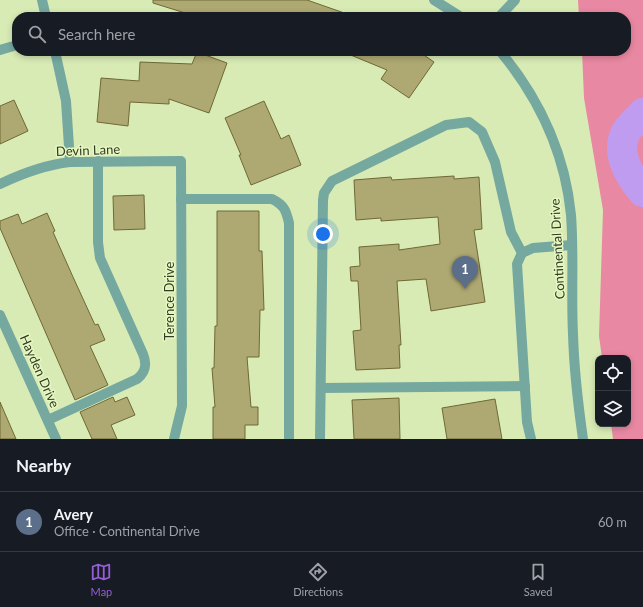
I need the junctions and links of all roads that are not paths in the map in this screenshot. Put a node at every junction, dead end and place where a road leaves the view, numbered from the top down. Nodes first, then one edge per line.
1 (42, 0) edge
2 (434, 0) edge
3 (515, 0) edge
4 (45, 12) edge
5 (453, 12) edge
6 (504, 12) edge
7 (12, 46) edge
8 (0, 50) edge
9 (56, 56) edge
10 (504, 56) edge
11 (98, 161) junction
12 (181, 161) joint
13 (70, 162) junction
14 (0, 184) edge
15 (181, 199) junction
16 (572, 245) junction
17 (522, 253) junction
18 (0, 315) edge
19 (525, 386) junction
20 (321, 388) junction
21 (48, 420) junction
22 (56, 439) edge
23 (174, 439) edge
24 (289, 439) edge
25 (320, 439) edge
26 (531, 439) edge
27 (583, 439) edge

1 - 4 street
2 - 5 street
3 - 6 street
7 - 8 street
9 - 13 street
10 - 16 street, Continental Drive
11 - 12 street, Devin Lane
11 - 13 street, Devin Lane
11 - 21 street
12 - 15 street, Terence Drive
13 - 14 street, Devin Lane
15 - 23 street, Terence Drive
15 - 24 street
16 - 17 street
16 - 27 street, Continental Drive
17 - 19 street
17 - 20 street
18 - 21 street, Hayden Drive
19 - 20 street
19 - 26 street
20 - 25 street
21 - 22 street, Hayden Drive

